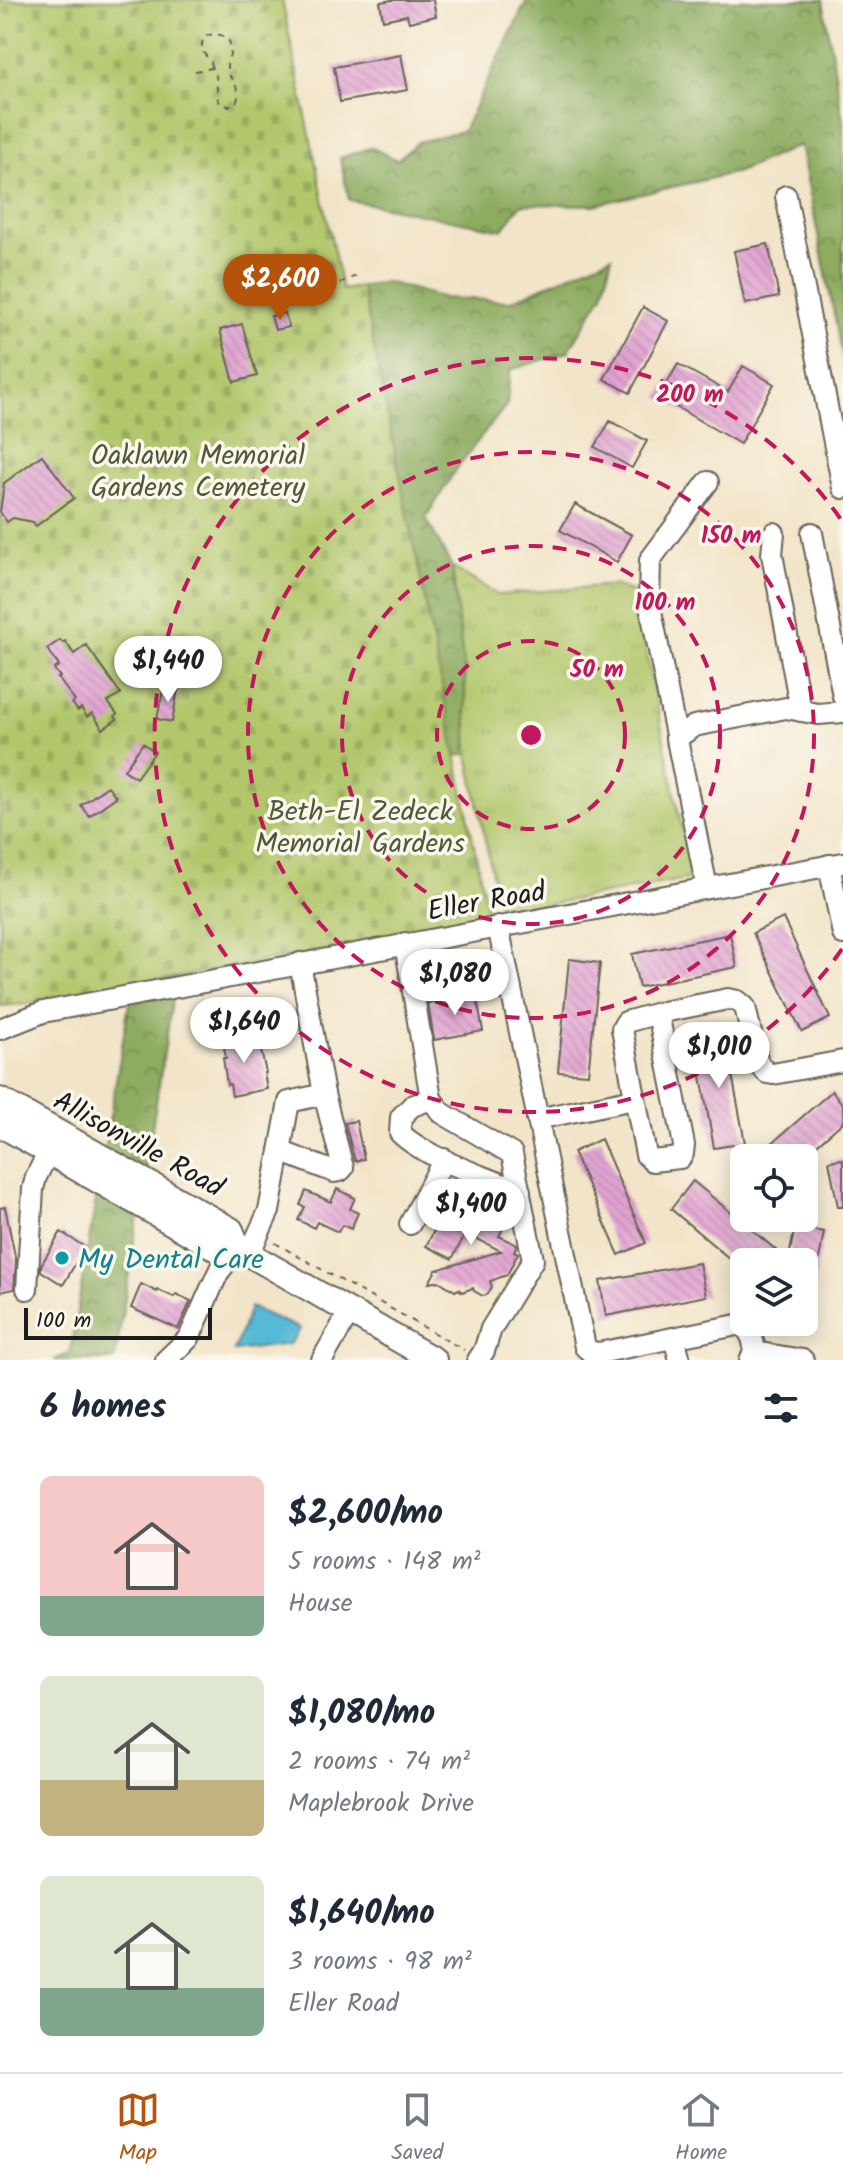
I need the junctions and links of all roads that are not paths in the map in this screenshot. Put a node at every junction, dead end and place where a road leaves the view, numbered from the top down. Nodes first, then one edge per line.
1 (786, 196) dead end
2 (708, 482) dead end
3 (843, 488) edge
4 (774, 533) dead end
5 (812, 533) dead end
6 (843, 696) edge
7 (801, 711) junction
8 (843, 712) edge
9 (676, 739) junction
10 (836, 864) edge
11 (707, 888) junction
12 (498, 926) junction
13 (843, 934) edge
14 (405, 943) junction
15 (300, 963) junction
16 (658, 1013) junction
17 (0, 1029) edge
18 (843, 1061) edge
19 (324, 1094) junction
20 (431, 1099) junction
21 (634, 1099) junction
22 (0, 1100) edge
23 (537, 1119) junction
24 (0, 1124) edge
25 (54, 1142) junction
26 (280, 1151) junction
27 (444, 1159) junction
28 (520, 1191) junction
29 (410, 1224) dead end
30 (244, 1251) junction
31 (27, 1289) dead end
32 (349, 1313) junction
33 (674, 1338) junction
34 (752, 1356) edge
35 (166, 1360) edge
36 (322, 1360) edge
37 (434, 1360) edge
38 (478, 1360) edge
39 (680, 1360) edge
40 (803, 1360) edge

1 - 3 street
2 - 9 street
4 - 7 street
5 - 6 street
7 - 8 street
7 - 9 street
9 - 11 street
10 - 11 street, Eller Road
10 - 13 street
11 - 12 street, Eller Road
12 - 14 street, Eller Road
12 - 23 street
14 - 15 street, Eller Road
14 - 20 street
15 - 17 street, Eller Road
15 - 19 street
16 - 18 street
16 - 21 street
16 - 21 street
19 - 26 street
19 - 26 street
20 - 27 street
20 - 28 street
21 - 23 street
22 - 25 main road, Allisonville Road
23 - 33 street
24 - 25 main road, Allisonville Road
25 - 30 main road, Allisonville Road
25 - 31 street
26 - 30 street
27 - 28 street
27 - 29 street
28 - 38 street
30 - 32 main road, Allisonville Road
30 - 35 street
32 - 36 street
32 - 37 main road, Allisonville Road
33 - 34 street
33 - 39 street
34 - 40 street

